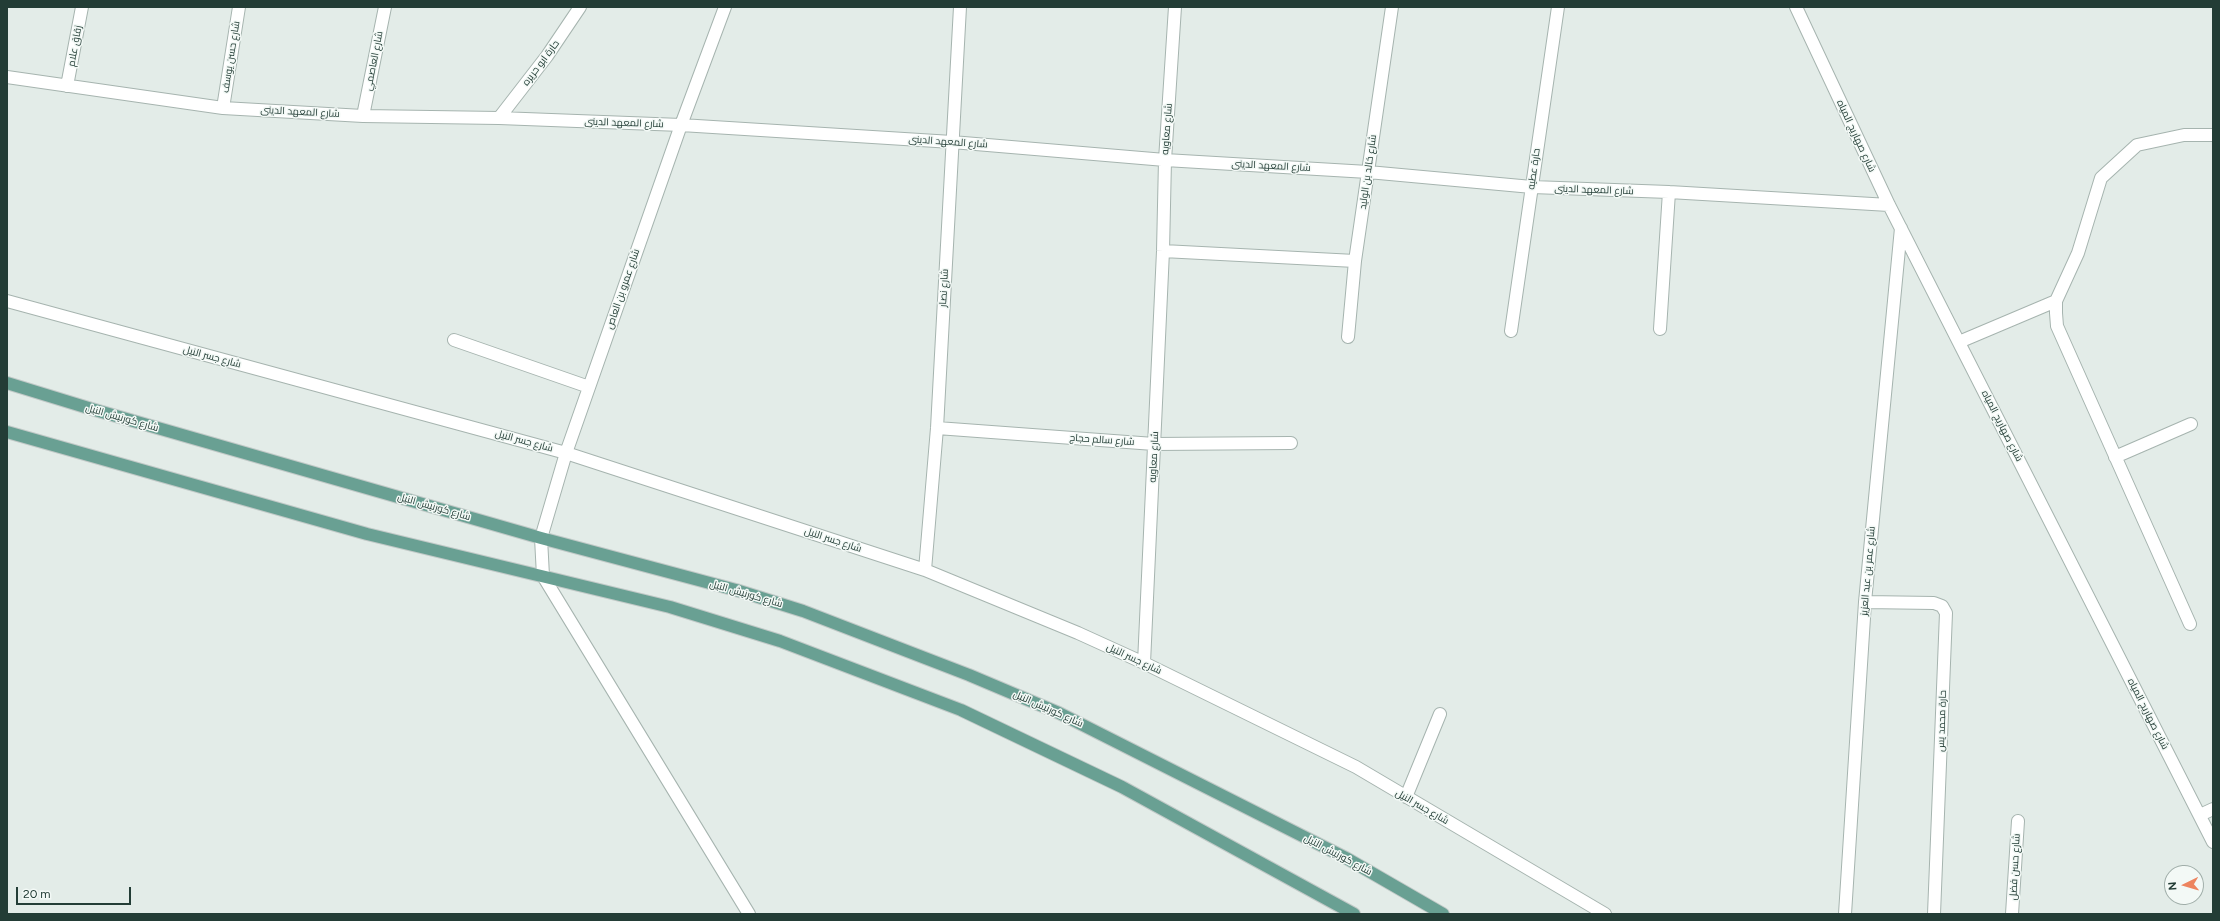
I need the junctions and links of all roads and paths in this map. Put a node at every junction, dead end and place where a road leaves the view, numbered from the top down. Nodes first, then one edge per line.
1 (82, 7) edge
2 (239, 7) edge
3 (385, 7) edge
4 (580, 7) edge
5 (725, 7) edge
6 (960, 7) edge
7 (1175, 7) edge
8 (1392, 7) edge
9 (1558, 7) edge
10 (1796, 7) edge
11 (7, 77) edge
12 (68, 86) junction
13 (223, 108) junction
14 (363, 116) junction
15 (499, 118) junction
16 (681, 125) junction
17 (2213, 135) edge
18 (952, 142) junction
19 (1165, 160) junction
20 (1368, 172) junction
21 (1532, 187) junction
22 (1669, 192) junction
23 (1889, 205) junction
24 (1901, 228) junction
25 (1163, 251) junction
26 (1356, 261) junction
27 (7, 301) edge
28 (2056, 301) junction
29 (1660, 329) dead end
30 (1511, 331) dead end
31 (1348, 337) dead end
32 (454, 340) dead end
33 (1959, 342) junction
34 (7, 383) edge
35 (589, 387) junction
36 (2191, 424) dead end
37 (937, 428) junction
38 (7, 432) edge
39 (1291, 443) dead end
40 (1154, 444) junction
41 (566, 453) junction
42 (2115, 456) junction
43 (541, 538) junction
44 (925, 570) junction
45 (543, 576) junction
46 (1865, 602) junction
47 (2190, 624) dead end
48 (1144, 663) junction
49 (1440, 714) dead end
50 (1406, 797) junction
51 (2213, 809) edge
52 (2200, 815) junction
53 (2018, 821) dead end
54 (2213, 842) edge
55 (749, 914) edge
56 (1354, 914) edge
57 (1443, 914) edge
58 (1605, 914) edge
59 (1845, 914) edge
60 (1934, 914) edge
61 (2012, 914) edge

1 - 12 street, زقاق علام
2 - 13 street, شارع حسن يوسف
3 - 14 street, شارع العاصمي
4 - 15 street, حارة ابو حريره
5 - 16 street, شارع عمرو بن العاص
6 - 18 street, شارع نصار
7 - 19 street, شارع معاويه
8 - 20 street, شارع خالد بن الوليد
9 - 21 street, حارة عطيه
10 - 23 street, شارع صهاريج المياه
11 - 12 street, شارع المعهد الدينى
12 - 13 street, شارع المعهد الدينى
13 - 14 street, شارع المعهد الدينى
14 - 15 street, شارع المعهد الدينى
15 - 16 street, شارع المعهد الدينى
16 - 18 street, شارع المعهد الدينى
16 - 35 street, شارع عمرو بن العاص
17 - 28 street
18 - 19 street, شارع المعهد الدينى
18 - 37 street, شارع نصار
19 - 20 street, شارع المعهد الدينى
19 - 25 street, شارع معاويه
20 - 21 street, شارع المعهد الدينى
20 - 26 street, شارع خالد بن الوليد
21 - 22 street, شارع المعهد الدينى
21 - 30 street, حارة عطيه
22 - 23 street, شارع المعهد الدينى
22 - 29 street
23 - 24 street, شارع صهاريج المياه
24 - 33 street, شارع صهاريج المياه
24 - 46 street, شارع عمر بن عبد العزيز
25 - 26 street
25 - 40 street, شارع معاويه
26 - 31 street, شارع خالد بن الوليد
27 - 41 street, شارع جسر النيل
28 - 33 street
28 - 42 street
32 - 35 street
33 - 52 street, شارع صهاريج المياه
34 - 43 main road, شارع كورنيش النيل
35 - 41 street, شارع عمرو بن العاص
36 - 42 street
37 - 40 street, شارع سالم حجاج
37 - 44 street, شارع نصار
38 - 45 main road
39 - 40 street, شارع سالم حجاج
40 - 48 street, شارع معاويه
41 - 43 street, شارع عمرو بن العاص
41 - 44 street, شارع جسر النيل
42 - 47 street
43 - 45 street, شارع عمرو بن العاص
43 - 57 main road, شارع كورنيش النيل
44 - 48 street, شارع جسر النيل
45 - 55 street
45 - 56 main road
46 - 59 street, شارع عمر بن عبد العزيز
46 - 60 street, حارة محمد يس
48 - 50 street, شارع جسر النيل
49 - 50 street
50 - 58 street, شارع جسر النيل
51 - 52 street
52 - 54 street, شارع صهاريج المياه
53 - 61 street, شارع حسن فضل

